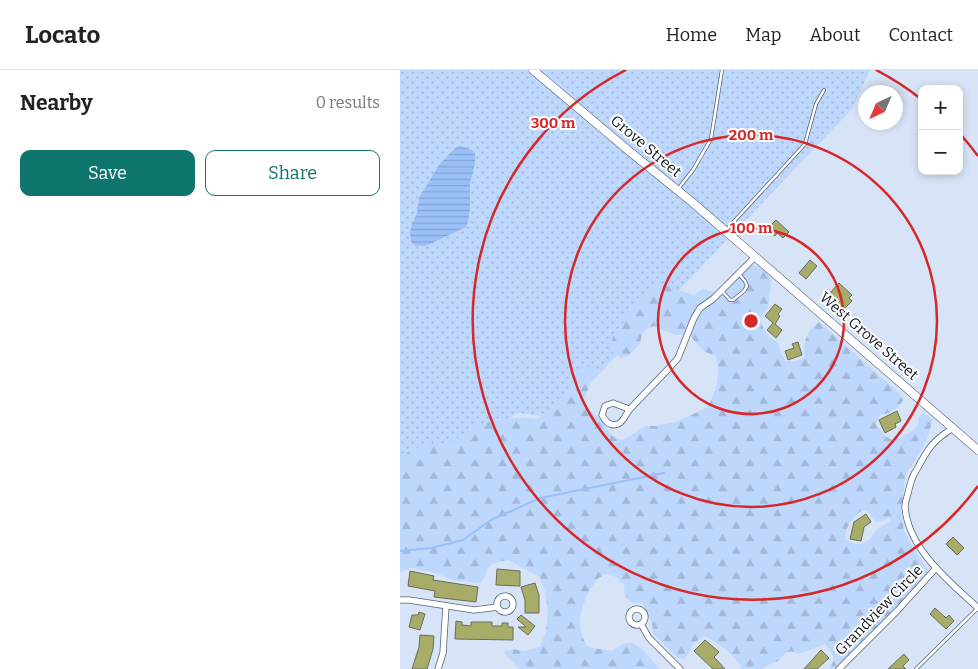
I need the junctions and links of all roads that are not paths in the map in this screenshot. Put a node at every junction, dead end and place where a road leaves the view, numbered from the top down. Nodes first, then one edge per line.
1 (533, 70) edge
2 (722, 70) edge
3 (824, 90) dead end
4 (677, 190) junction
5 (726, 231) junction
6 (740, 244) joint
7 (755, 257) junction
8 (738, 273) junction
9 (721, 290) junction
10 (629, 409) junction
11 (953, 428) junction
12 (978, 450) edge
13 (936, 568) junction
14 (400, 600) edge
15 (446, 606) junction
16 (498, 607) dead end
17 (978, 608) edge
18 (640, 624) dead end
19 (438, 669) edge
20 (680, 669) edge
21 (840, 669) edge
22 (916, 669) edge

1 - 4 main road, Grove Street
2 - 4 lane
3 - 5 lane
4 - 5 main road, Grove Street
5 - 6 main road, Grove Street
6 - 7 main road, West Grove Street
7 - 8 street
7 - 11 main road, West Grove Street
8 - 9 street
8 - 9 lane
9 - 10 street
10 - 10 street
11 - 12 main road, West Grove Street
11 - 13 street, Grandview Circle
13 - 17 street, Grandview Circle
13 - 21 street, Grandview Circle
14 - 15 street
15 - 16 street
15 - 19 street
17 - 22 lane
18 - 20 street

